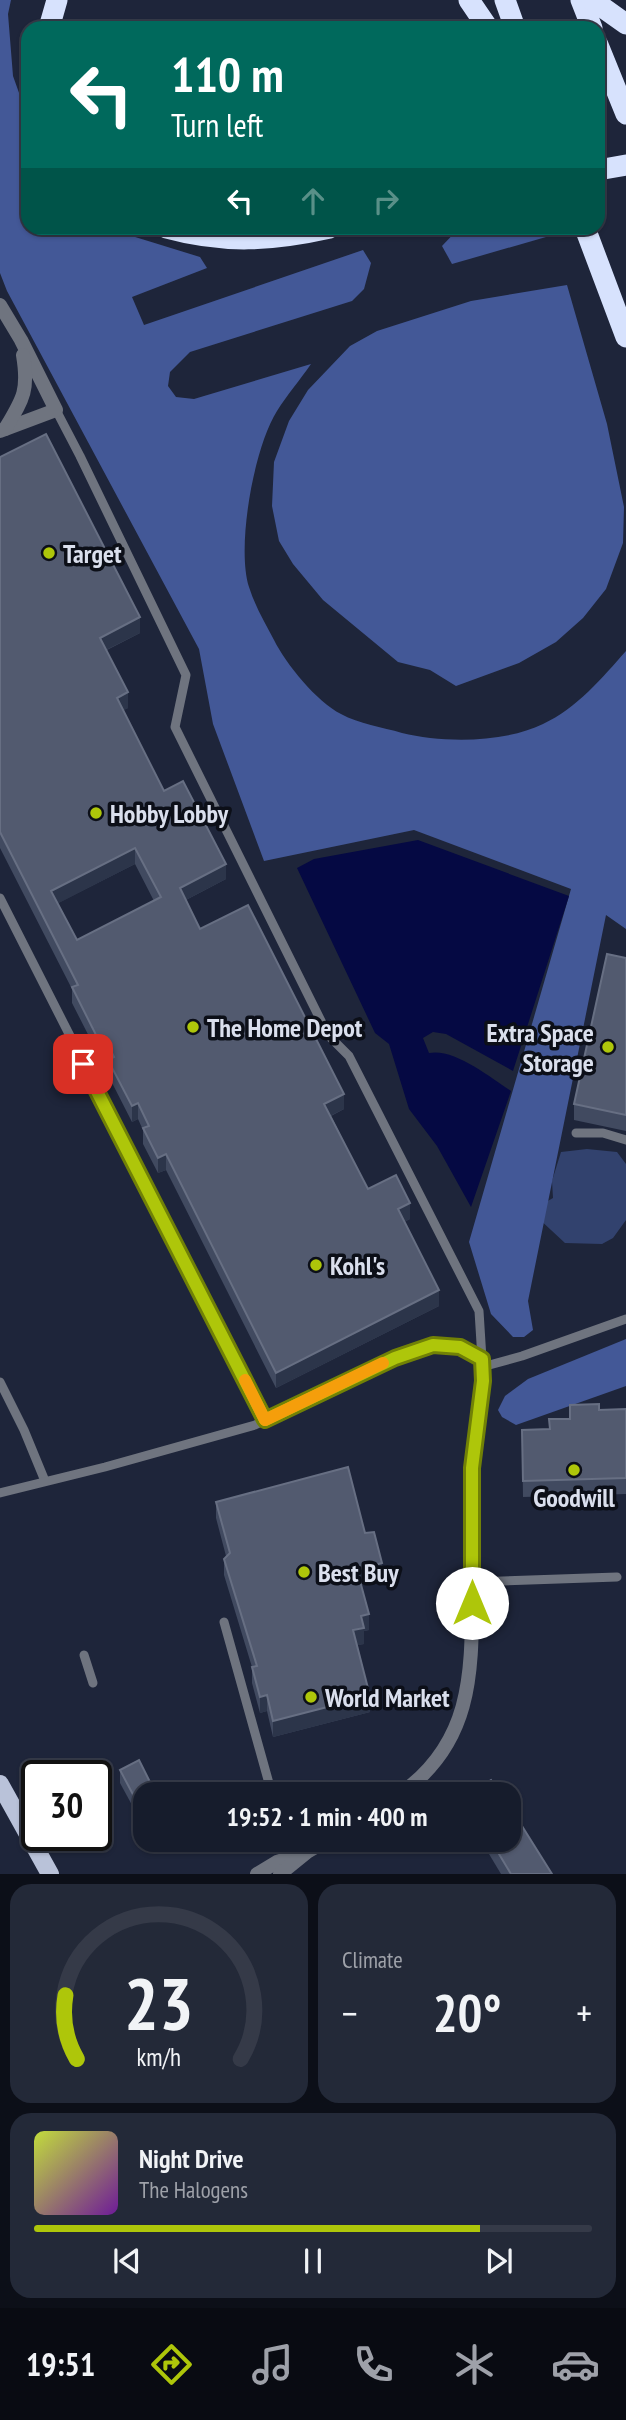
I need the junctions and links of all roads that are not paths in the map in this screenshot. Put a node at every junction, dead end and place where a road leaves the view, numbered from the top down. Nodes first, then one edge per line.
1 (57, 0) edge
2 (469, 0) edge
3 (505, 0) edge
4 (581, 0) edge
5 (592, 0) edge
6 (51, 21) edge
7 (483, 21) edge
8 (512, 21) edge
9 (589, 21) edge
10 (626, 24) edge
11 (605, 62) edge
12 (626, 114) edge
13 (626, 165) edge
14 (605, 169) edge
15 (200, 235) edge
16 (288, 235) edge
17 (586, 235) edge
18 (0, 305) edge
19 (626, 337) edge
20 (21, 340) junction
21 (56, 411) junction
22 (3, 430) edge
23 (0, 898) edge
24 (576, 1133) dead end
25 (626, 1140) edge
26 (626, 1319) edge
27 (482, 1363) junction
28 (0, 1382) edge
29 (265, 1420) junction
30 (45, 1482) junction
31 (0, 1493) edge
32 (617, 1577) dead end
33 (472, 1582) junction
34 (224, 1622) dead end
35 (84, 1655) dead end
36 (93, 1683) dead end
37 (269, 1782) edge
38 (414, 1782) edge
39 (0, 1784) edge
40 (307, 1852) joint
41 (50, 1874) edge
42 (257, 1874) edge
43 (280, 1874) edge

1 - 6 highway
2 - 7 highway
3 - 8 highway
4 - 9 highway
5 - 10 highway
11 - 12 highway
13 - 14 highway
15 - 16 highway
17 - 19 highway
18 - 20 street
20 - 21 street
20 - 22 street
21 - 22 street
21 - 27 lane
23 - 29 lane
24 - 25 lane
26 - 27 lane
27 - 29 lane
27 - 33 street
28 - 30 lane
29 - 30 lane
30 - 31 lane
32 - 33 lane
33 - 38 street
34 - 37 lane
35 - 36 lane
39 - 41 main road
40 - 42 street
40 - 43 street

